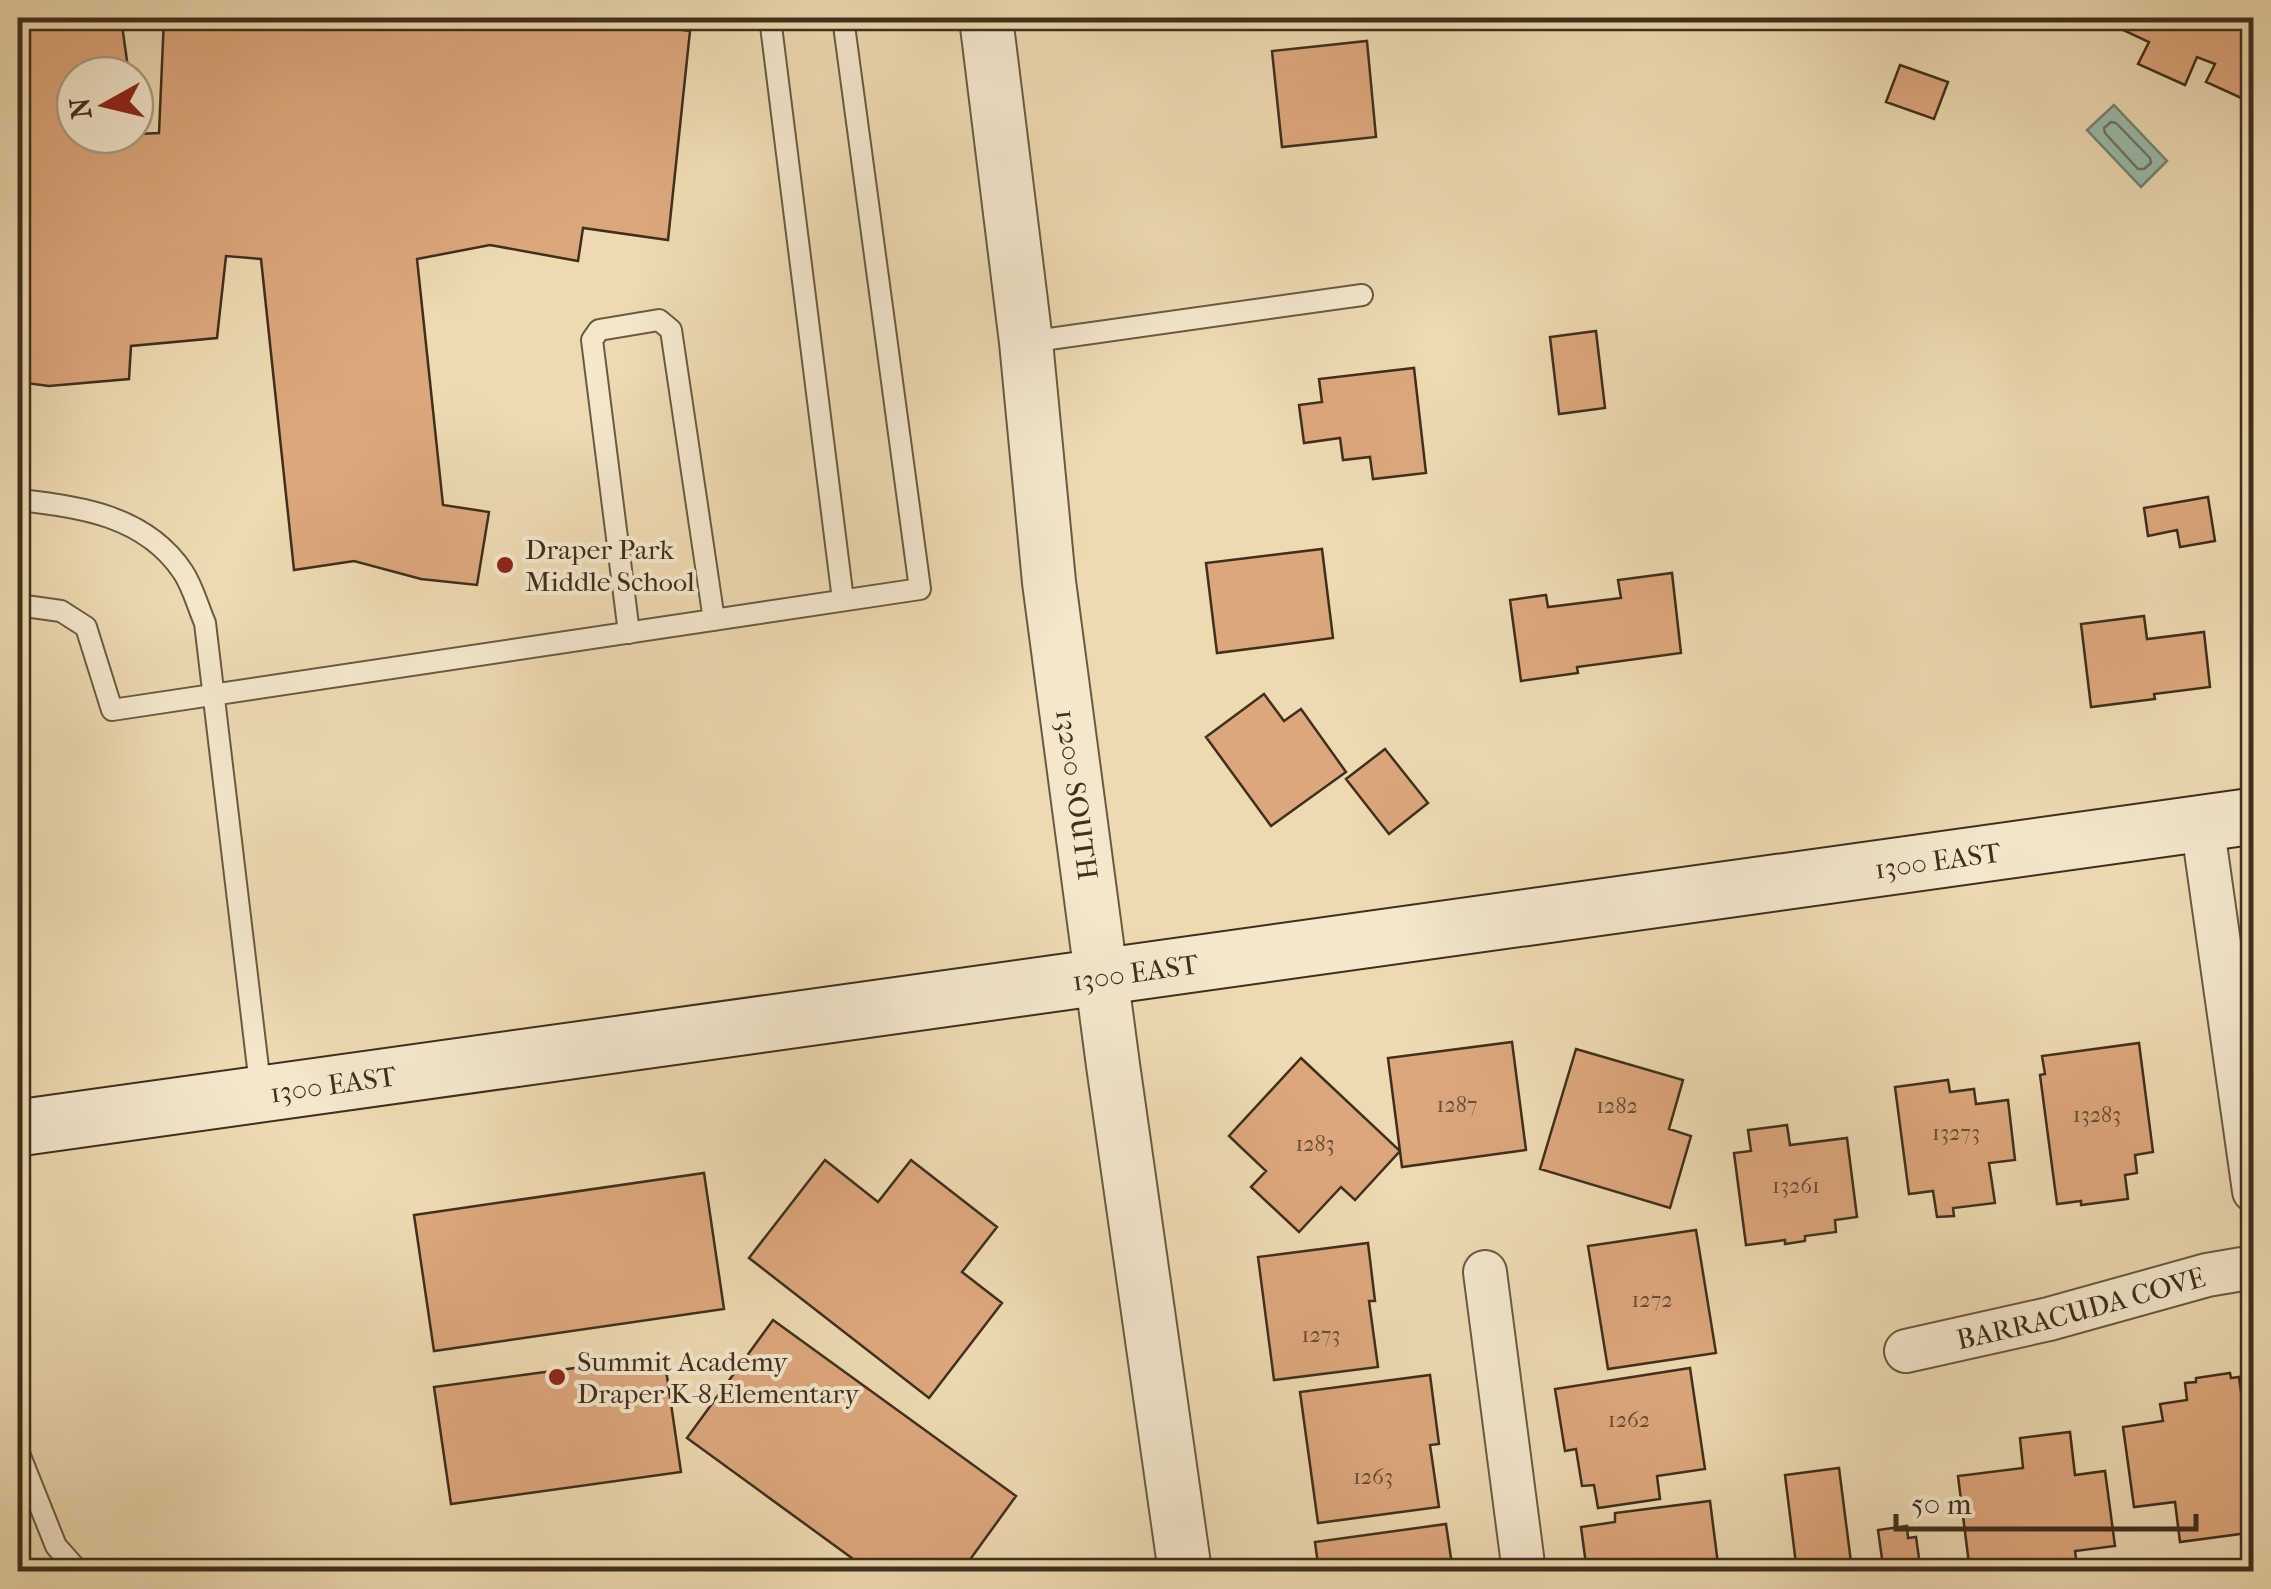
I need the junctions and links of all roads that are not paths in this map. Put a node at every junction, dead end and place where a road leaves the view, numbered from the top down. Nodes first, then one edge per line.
1 (770, 18) edge
2 (843, 18) edge
3 (986, 18) edge
4 (1362, 295) dead end
5 (1026, 342) junction
6 (18, 500) edge
7 (843, 600) junction
8 (18, 605) edge
9 (714, 620) junction
10 (629, 633) junction
11 (212, 695) junction
12 (2228, 820) edge
13 (1102, 978) junction
14 (261, 1095) junction
15 (18, 1128) edge
16 (2254, 1190) edge
17 (2254, 1267) edge
18 (1485, 1272) dead end
19 (1906, 1351) dead end
20 (18, 1451) edge
21 (79, 1572) edge
22 (1185, 1572) edge
23 (1524, 1572) edge

1 - 7 lane
2 - 7 lane
3 - 5 street, 13200 SOUTH
4 - 5 lane
5 - 13 street, 13200 SOUTH
6 - 11 lane
7 - 9 lane
8 - 11 lane
9 - 10 lane
9 - 10 lane
10 - 11 lane
11 - 14 lane
12 - 13 main road, 1300 EAST
12 - 16 street
13 - 14 main road, 1300 EAST
13 - 22 street, 13200 SOUTH
14 - 15 main road, 1300 EAST
17 - 19 street, BARRACUDA COVE
18 - 23 street
20 - 21 lane

